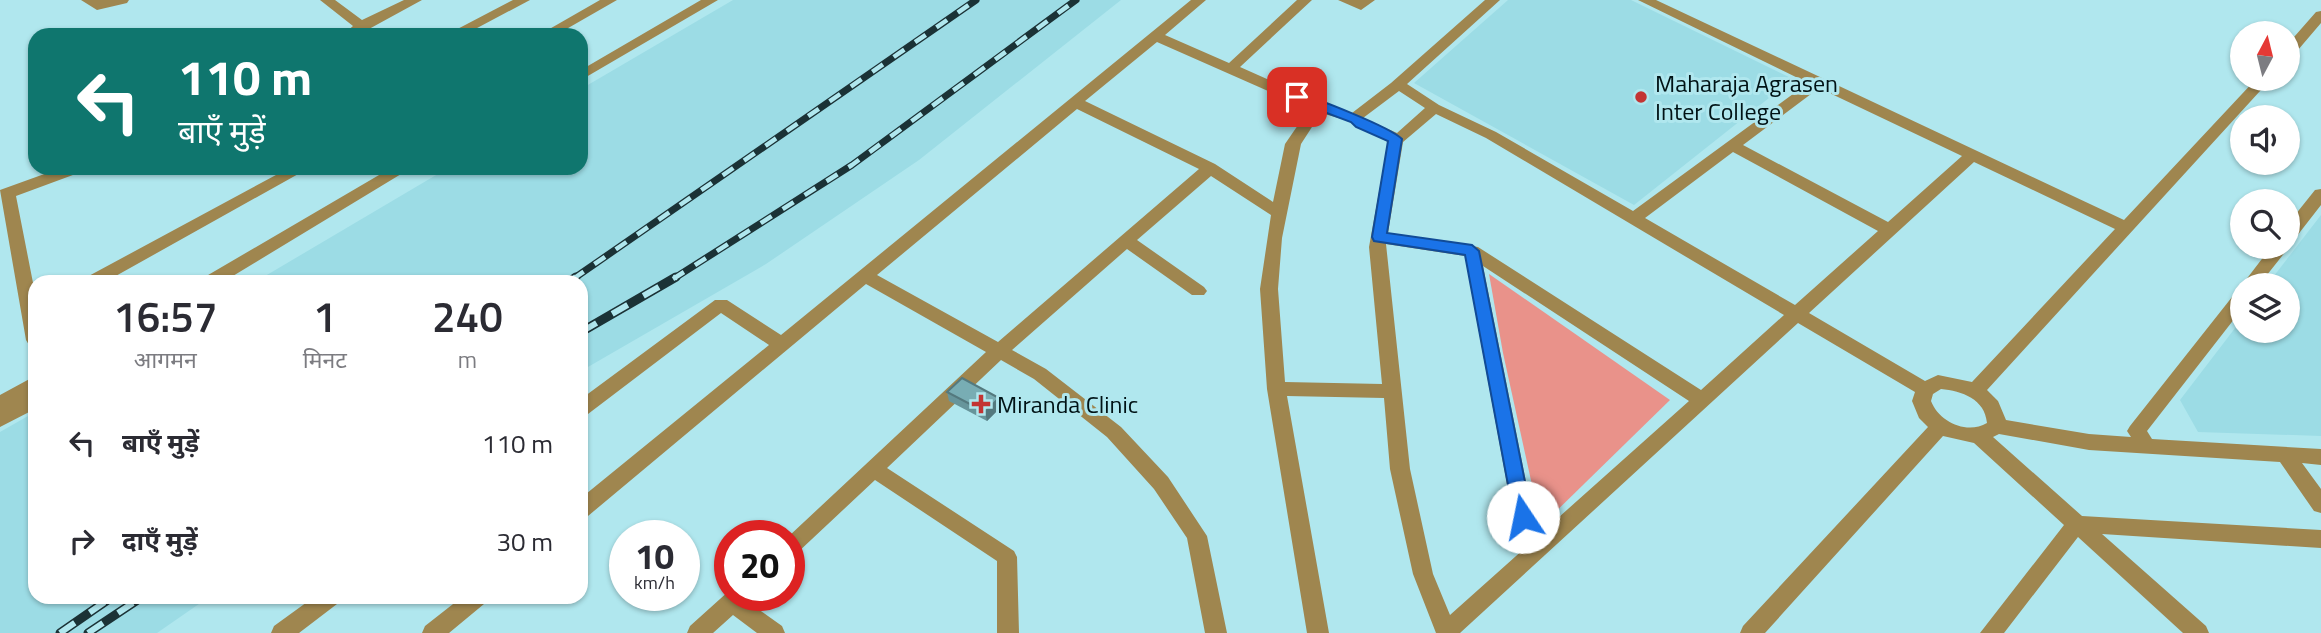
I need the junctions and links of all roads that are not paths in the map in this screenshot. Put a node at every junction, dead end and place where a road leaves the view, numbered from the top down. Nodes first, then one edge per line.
1 (88, 0) edge
2 (122, 0) edge
3 (327, 0) edge
4 (415, 0) edge
5 (523, 0) edge
6 (610, 0) edge
7 (688, 0) edge
8 (711, 0) edge
9 (1199, 0) edge
10 (1306, 0) edge
11 (1345, 0) edge
12 (1368, 0) edge
13 (1493, 0) edge
14 (1645, 0) edge
15 (2321, 15) edge
16 (352, 28) edge
17 (361, 28) edge
18 (467, 28) edge
19 (559, 28) edge
20 (1156, 36) junction
21 (2300, 39) edge
22 (588, 60) edge
23 (1231, 68) junction
24 (588, 72) edge
25 (1818, 82) junction
26 (1396, 86) junction
27 (2253, 91) edge
28 (1075, 102) junction
29 (1318, 107) junction
30 (1434, 108) junction
31 (1354, 118) junction
32 (1395, 139) junction
33 (1732, 145) junction
34 (1972, 155) junction
35 (1210, 168) junction
36 (57, 175) edge
37 (288, 175) edge
38 (391, 175) edge
39 (409, 175) edge
40 (2321, 194) edge
41 (4, 195) edge
42 (1279, 213) junction
43 (1634, 218) junction
44 (2300, 221) edge
45 (2125, 227) junction
46 (1889, 230) junction
47 (1379, 237) junction
48 (1126, 241) junction
49 (1472, 251) junction
50 (2271, 259) edge
51 (2259, 273) edge
52 (104, 275) edge
53 (220, 275) edge
54 (242, 275) edge
55 (864, 275) junction
56 (1198, 291) dead end
57 (28, 293) edge
58 (2230, 311) edge
59 (1798, 313) junction
60 (781, 344) junction
61 (999, 351) junction
62 (28, 387) edge
63 (1276, 389) junction
64 (1924, 390) junction
65 (1392, 391) junction
66 (1975, 391) junction
67 (1702, 401) junction
68 (0, 404) edge
69 (28, 404) edge
70 (588, 404) edge
71 (0, 421) edge
72 (1941, 426) junction
73 (1997, 426) junction
74 (1979, 436) junction
75 (2147, 446) junction
76 (2286, 456) junction
77 (2321, 457) edge
78 (874, 469) junction
79 (588, 504) edge
80 (2321, 505) edge
81 (2076, 524) junction
82 (805, 533) edge
83 (2321, 540) edge
84 (1536, 551) junction
85 (321, 604) edge
86 (469, 604) edge
87 (721, 611) edge
88 (749, 611) edge
89 (439, 631) edge
90 (282, 633) edge
91 (698, 633) edge
92 (774, 633) edge
93 (1007, 633) edge
94 (1216, 633) edge
95 (1318, 633) edge
96 (1447, 633) edge
97 (1751, 633) edge
98 (1991, 633) edge
99 (2197, 633) edge

1 - 2 street
3 - 16 street
4 - 17 street
5 - 18 street
6 - 19 street
7 - 22 street
8 - 24 street
9 - 20 street
10 - 23 street
11 - 12 street
13 - 26 street
14 - 25 street
15 - 21 street
20 - 23 street
20 - 28 street
23 - 29 street
25 - 33 street
25 - 34 street
26 - 30 street
26 - 31 street
27 - 45 street
28 - 35 street
28 - 55 street
29 - 31 street
29 - 42 street
30 - 32 street
30 - 43 street
31 - 32 street
32 - 47 street
33 - 43 street
33 - 46 street
34 - 45 street
34 - 46 street
35 - 42 street
35 - 48 street
36 - 41 street
37 - 52 street
38 - 53 street
39 - 54 street
40 - 44 street
41 - 57 street
42 - 63 street
43 - 59 street
45 - 66 street
46 - 59 street
47 - 49 street
47 - 65 street
48 - 56 street
48 - 61 street
49 - 67 street
49 - 84 street
50 - 51 street
55 - 60 street
55 - 61 street
58 - 75 street
59 - 64 street
59 - 67 street
60 - 70 street
60 - 79 street
61 - 78 street
61 - 94 street
62 - 68 street
63 - 65 street
63 - 95 street
64 - 66 street
64 - 72 street
65 - 96 street
66 - 73 street
67 - 84 street
69 - 71 street
72 - 74 street
72 - 97 street
73 - 74 street
73 - 75 street
74 - 81 street
75 - 76 street
76 - 77 street
76 - 80 street
78 - 82 street
78 - 93 street
81 - 83 street
81 - 98 street
81 - 99 street
84 - 96 street
85 - 90 street
86 - 89 street
87 - 91 street
88 - 92 street

